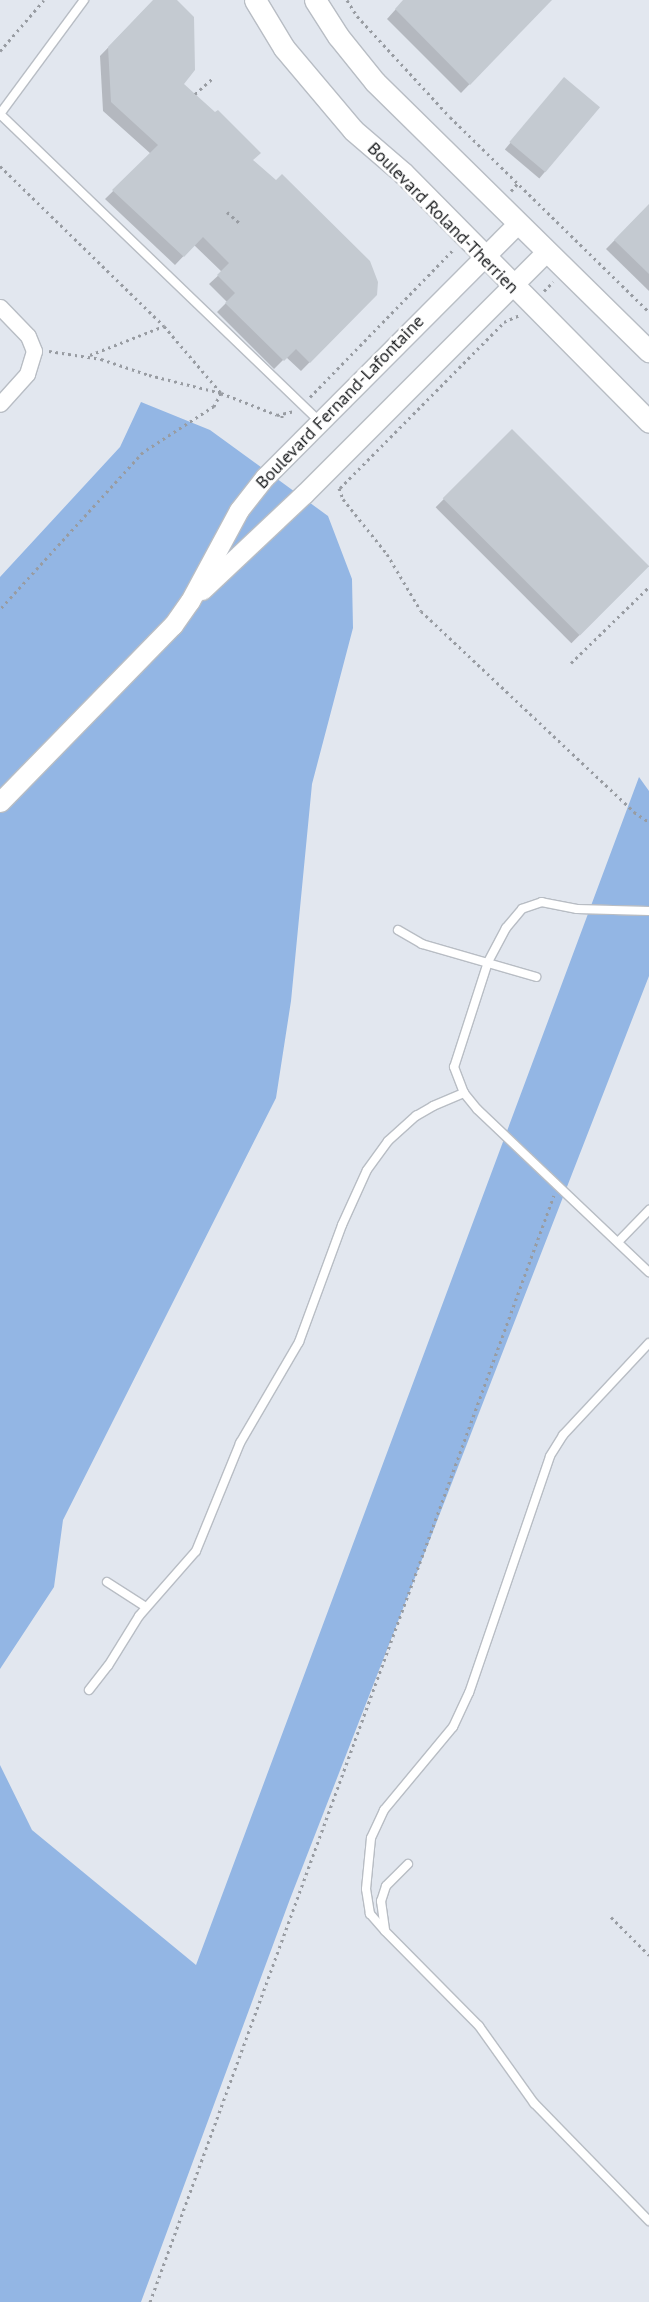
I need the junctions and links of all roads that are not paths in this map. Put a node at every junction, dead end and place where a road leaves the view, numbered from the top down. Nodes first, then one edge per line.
1 (84, 0) edge
2 (254, 0) edge
3 (315, 0) edge
4 (518, 223) junction
5 (547, 251) junction
6 (484, 256) junction
7 (511, 285) junction
8 (0, 307) edge
9 (649, 351) edge
10 (0, 404) edge
11 (319, 421) junction
12 (649, 422) edge
13 (190, 601) junction
14 (0, 802) edge
15 (649, 911) edge
16 (398, 930) dead end
17 (488, 962) junction
18 (536, 977) dead end
19 (464, 1093) junction
20 (649, 1210) edge
21 (618, 1242) junction
22 (649, 1272) edge
23 (649, 1343) edge
24 (107, 1582) dead end
25 (146, 1608) junction
26 (89, 1690) dead end
27 (408, 1864) dead end
28 (385, 1931) junction
29 (649, 2221) edge

1 - 11 lane
2 - 6 main road, Boulevard Roland-Therrien
3 - 4 main road
4 - 5 main road
4 - 6 street, Boulevard Fernand-Lafontaine
5 - 7 street, Boulevard Fernand-Lafontaine
5 - 9 main road
6 - 7 main road, Boulevard Roland-Therrien
6 - 11 street, Boulevard Fernand-Lafontaine
7 - 12 main road, Boulevard Roland-Therrien
7 - 13 street, Boulevard Fernand-Lafontaine
8 - 10 street
11 - 13 street, Boulevard Fernand-Lafontaine
13 - 14 street, Boulevard Fernand-Lafontaine
15 - 17 lane
16 - 17 lane
17 - 18 lane
17 - 19 lane
19 - 21 lane
19 - 25 lane
20 - 21 lane
21 - 22 lane
23 - 28 lane
24 - 25 lane
25 - 26 lane
27 - 28 lane
28 - 29 lane

